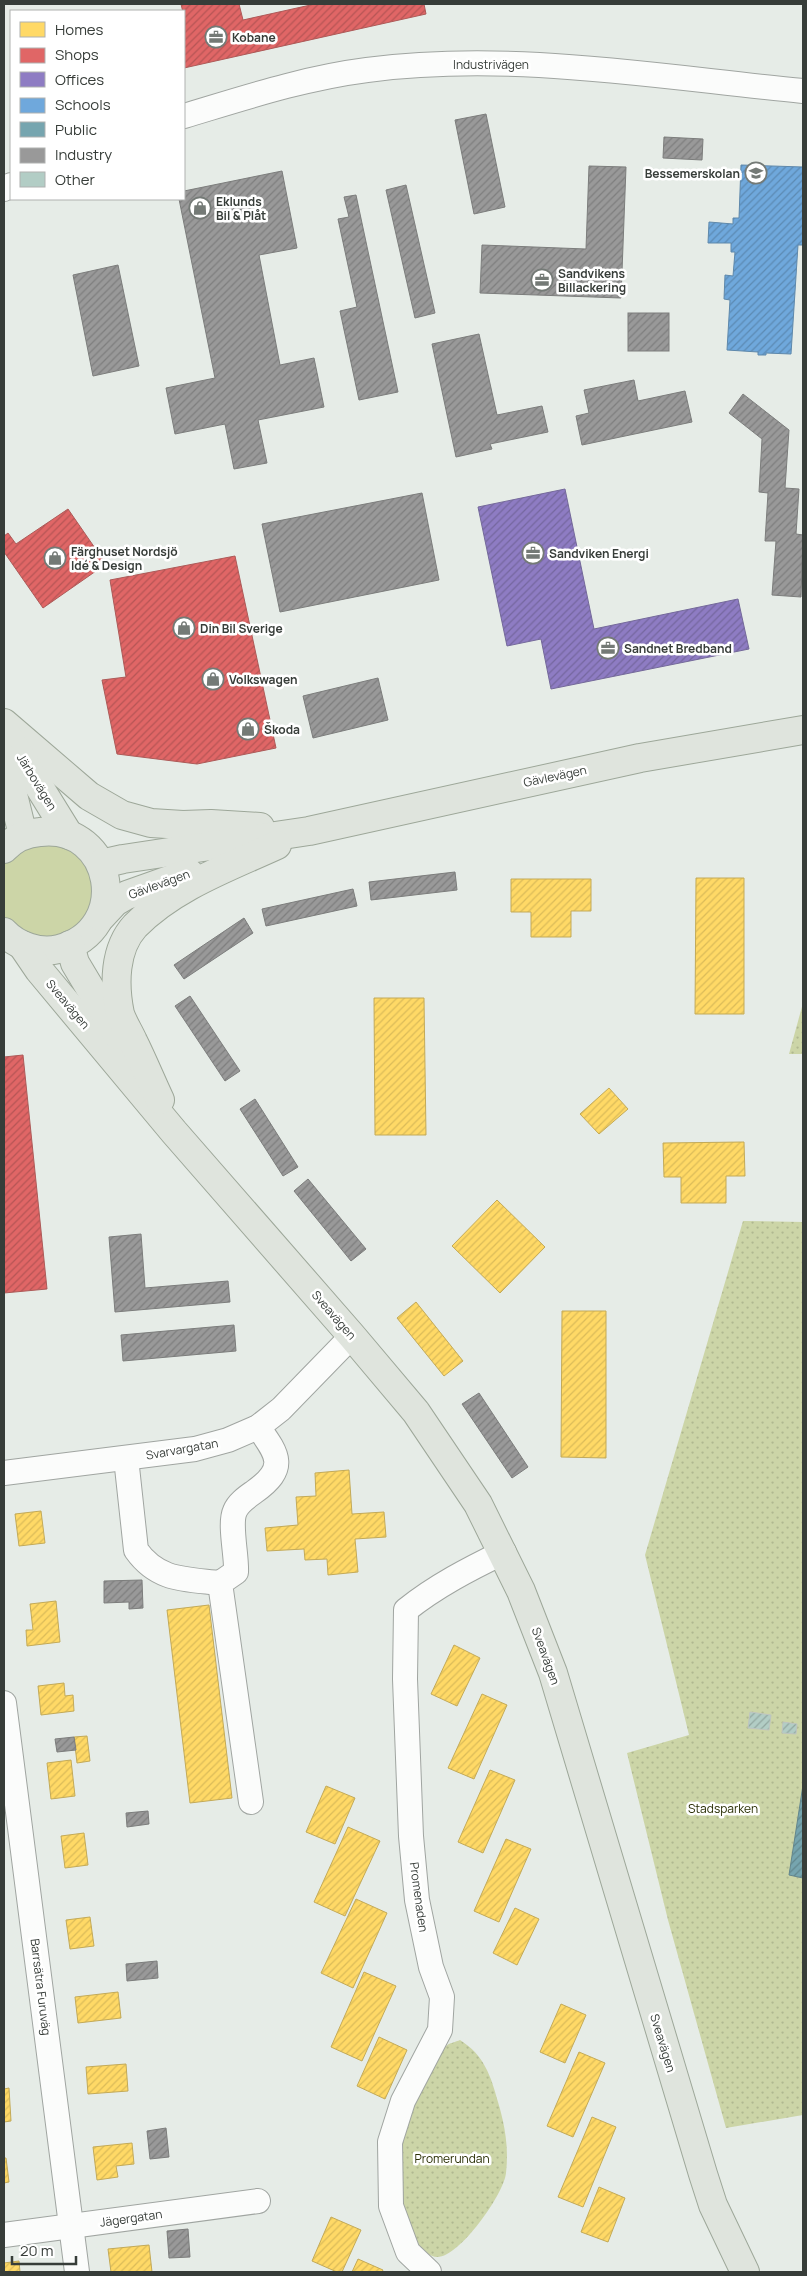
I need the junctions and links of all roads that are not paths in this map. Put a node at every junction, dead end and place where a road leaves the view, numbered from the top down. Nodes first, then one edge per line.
1 (803, 91) edge
2 (185, 116) edge
3 (4, 723) edge
4 (4, 730) edge
5 (803, 730) edge
6 (4, 758) edge
7 (309, 831) junction
8 (69, 835) junction
9 (13, 842) edge
10 (102, 864) junction
11 (101, 918) junction
12 (13, 938) edge
13 (70, 945) junction
14 (174, 1132) junction
15 (352, 1336) junction
16 (258, 1427) junction
17 (126, 1458) junction
18 (4, 1473) edge
19 (504, 1552) junction
20 (220, 1583) junction
21 (4, 1702) edge
22 (251, 1802) dead end
23 (258, 2201) dead end
24 (72, 2227) junction
25 (4, 2235) edge
26 (77, 2272) edge
27 (429, 2272) edge
28 (744, 2272) edge

1 - 2 street, Industrivägen
3 - 7 main road
4 - 8 main road, Järbovägen
5 - 7 main road, Gävlevägen
6 - 9 main road, Järbovägen
7 - 10 main road, Gävlevägen
7 - 11 main road, Gävlevägen
7 - 14 main road
8 - 9 main road
8 - 10 main road
10 - 11 main road, Gävlevägen
11 - 13 main road, Gävlevägen
12 - 13 main road, Gävlevägen
12 - 14 main road, Sveavägen
13 - 14 main road, Sveavägen
14 - 15 main road, Sveavägen
15 - 16 street, Svarvargatan
15 - 19 main road, Sveavägen
16 - 17 street, Svarvargatan
16 - 20 street
17 - 18 street, Svarvargatan
17 - 20 street
19 - 27 street, Promenaden
19 - 28 main road, Sveavägen
20 - 22 street
21 - 24 street, Barrsätra Furuväg
23 - 24 street, Jägergatan
24 - 25 street, Jägergatan
24 - 26 street, Barrsätra Furuväg

